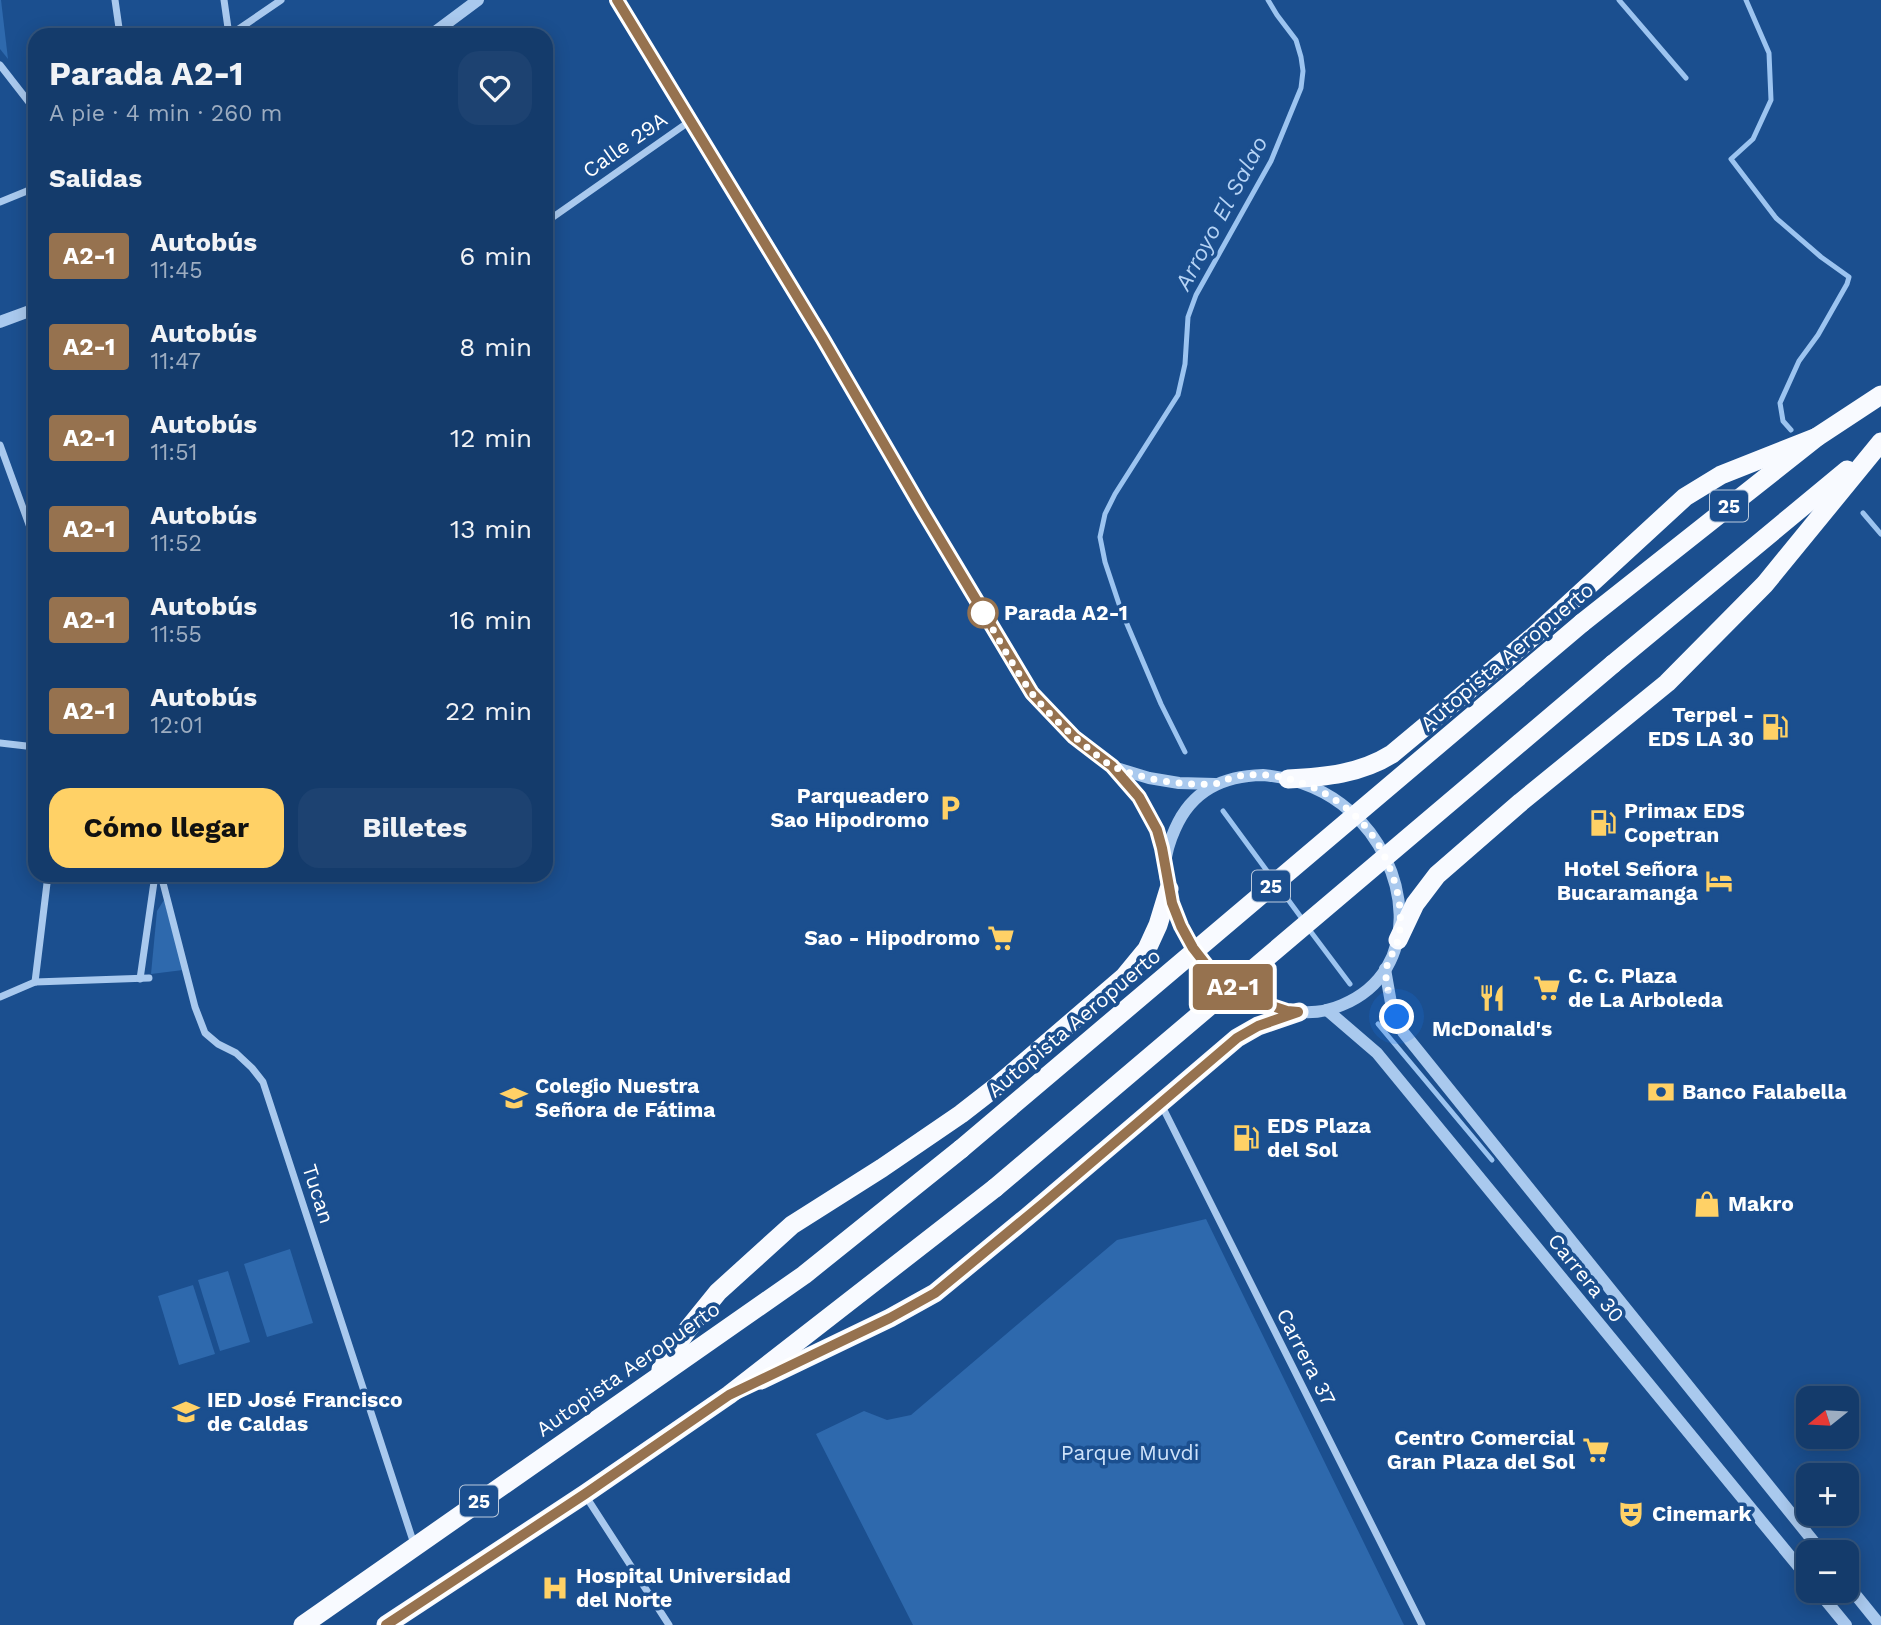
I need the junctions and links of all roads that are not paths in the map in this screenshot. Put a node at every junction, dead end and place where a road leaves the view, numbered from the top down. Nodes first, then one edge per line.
1 (115, 0) edge
2 (224, 0) edge
3 (281, 0) edge
4 (478, 0) edge
5 (617, 0) edge
6 (119, 28) edge
7 (229, 28) edge
8 (240, 28) edge
9 (440, 28) edge
10 (0, 65) edge
11 (28, 101) edge
12 (690, 121) junction
13 (28, 190) edge
14 (0, 202) edge
15 (553, 217) edge
16 (28, 312) edge
17 (0, 322) edge
18 (1881, 395) edge
19 (1817, 437) junction
20 (1881, 442) edge
21 (0, 445) edge
22 (28, 522) edge
23 (0, 743) edge
24 (28, 746) edge
25 (1112, 766) junction
26 (1288, 779) junction
27 (1215, 784) junction
28 (1165, 866) junction
29 (47, 882) edge
30 (154, 882) edge
31 (163, 882) edge
32 (1168, 889) junction
33 (1398, 940) junction
34 (1385, 969) junction
35 (149, 978) dead end
36 (140, 979) junction
37 (35, 982) junction
38 (0, 997) edge
39 (1327, 1010) junction
40 (1298, 1012) junction
41 (1161, 1104) junction
42 (655, 1378) junction
43 (729, 1395) junction
44 (585, 1494) junction
45 (1812, 1540) edge
46 (415, 1546) junction
47 (1796, 1563) edge
48 (1859, 1599) edge
49 (1828, 1603) edge
50 (303, 1625) edge
51 (386, 1625) edge
52 (669, 1625) edge
53 (1422, 1625) edge
54 (1846, 1625) edge
55 (1880, 1625) edge

1 - 6 street
2 - 7 street
3 - 8 street
4 - 9 street
5 - 12 street
10 - 11 street
12 - 15 street, Calle 29A
12 - 25 street
13 - 14 street
16 - 17 street
18 - 19 highway, Autopista Aeropuerto / 25
19 - 26 highway
19 - 42 highway, Autopista Aeropuerto / 25, bridge
20 - 33 highway
20 - 43 highway, 25, bridge
21 - 22 street
23 - 24 street
25 - 27 street
25 - 28 street
26 - 27 street
26 - 33 street
27 - 28 street
28 - 32 street
29 - 37 street
30 - 36 street
31 - 46 street, Tucan
32 - 40 street
32 - 42 highway
33 - 34 street
34 - 39 street
34 - 45 street, Carrera 30
35 - 36 street
36 - 37 street
37 - 38 street
39 - 40 street
39 - 47 street, Carrera 30
40 - 41 highway
41 - 43 highway
41 - 53 street, Carrera 37
42 - 46 highway, Autopista Aeropuerto / 25
43 - 44 highway, 25
44 - 51 highway, 25
44 - 52 street
46 - 50 highway, Autopista Aeropuerto / 25
48 - 55 street
49 - 54 street

